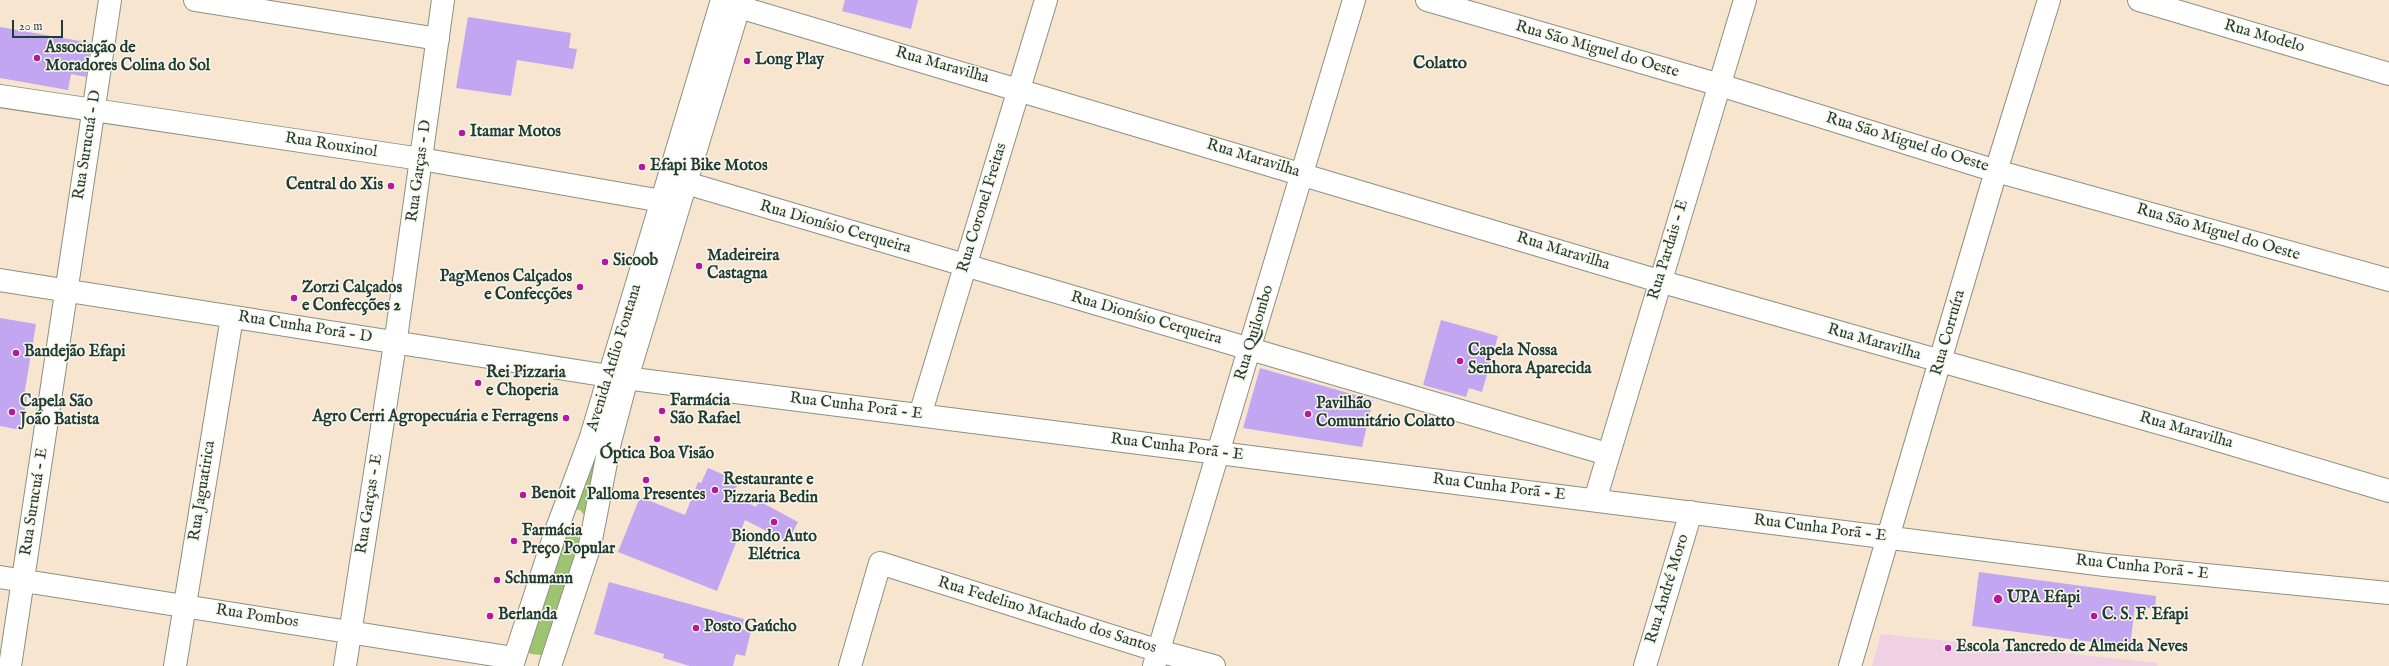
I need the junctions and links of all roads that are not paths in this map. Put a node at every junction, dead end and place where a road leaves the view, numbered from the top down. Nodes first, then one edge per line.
1 (110, 0) edge
2 (195, 0) edge
3 (443, 0) edge
4 (1046, 0) edge
5 (1354, 0) edge
6 (1427, 0) edge
7 (1745, 0) edge
8 (2049, 0) edge
9 (2139, 0) edge
10 (727, 2) edge
11 (438, 39) junction
12 (2389, 74) edge
13 (1720, 85) junction
14 (1019, 89) junction
15 (0, 96) edge
16 (94, 110) junction
17 (422, 159) junction
18 (1996, 171) junction
19 (1302, 174) junction
20 (686, 183) junction
21 (662, 201) junction
22 (966, 266) junction
23 (0, 280) edge
24 (1659, 280) junction
25 (2389, 280) edge
26 (67, 290) junction
27 (232, 317) junction
28 (396, 343) junction
29 (1250, 350) junction
30 (1940, 362) junction
31 (618, 377) junction
32 (920, 415) junction
33 (1218, 453) junction
34 (1607, 454) junction
35 (2389, 491) edge
36 (1595, 500) junction
37 (1691, 512) junction
38 (556, 530) junction
39 (1890, 537) junction
40 (590, 545) junction
41 (0, 577) edge
42 (23, 580) junction
43 (2389, 593) edge
44 (185, 605) junction
45 (350, 631) junction
46 (1157, 659) edge
47 (515, 663) edge
48 (10, 666) edge
49 (175, 666) edge
50 (345, 666) edge
51 (550, 666) edge
52 (850, 666) edge
53 (1214, 666) edge
54 (1645, 666) edge
55 (1850, 666) edge

1 - 16 street, Rua Surucuá - D
2 - 11 street
3 - 11 street, Rua Garças - D
4 - 14 street, Rua Coronel Freitas
5 - 19 street, Rua Quilombo
6 - 13 street, Rua São Miguel do Oeste
7 - 13 street, Rua Pardais - E
8 - 18 street, Rua Corruíra
9 - 12 street, Rua Modelo
10 - 14 street, Rua Maravilha
10 - 20 street, Avenida Atílio Fontana
10 - 21 street, Avenida Atílio Fontana
11 - 17 street, Rua Garças - D
13 - 18 street, Rua São Miguel do Oeste
13 - 24 street, Rua Pardais - E
14 - 19 street, Rua Maravilha
14 - 22 street, Rua Coronel Freitas
15 - 16 street, Rua Rouxinol
16 - 17 street, Rua Rouxinol
16 - 26 street, Rua Surucuá - D
17 - 21 street, Rua Rouxinol
17 - 28 street, Rua Garças - D
18 - 25 street, Rua São Miguel do Oeste
18 - 30 street, Rua Corruíra
19 - 24 street, Rua Maravilha
19 - 29 street, Rua Quilombo
20 - 22 street, Rua Dionísio Cerqueira
20 - 31 street, Avenida Atílio Fontana
21 - 31 street, Avenida Atílio Fontana
22 - 29 street, Rua Dionísio Cerqueira
22 - 32 street, Rua Coronel Freitas
23 - 26 street, Rua Cunha Porã - D
24 - 30 street, Rua Maravilha
24 - 34 street, Rua Pardais - E
26 - 27 street, Rua Cunha Porã - D
26 - 42 street, Rua Surucuá - E
27 - 28 street, Rua Cunha Porã - D
27 - 44 street, Rua Jaguatirica
28 - 31 street, Rua Cunha Porã - D
28 - 45 street, Rua Garças - E
29 - 33 street, Rua Quilombo
29 - 34 street, Rua Dionísio Cerqueira
30 - 35 street, Rua Maravilha
30 - 39 street, Rua Corruíra
31 - 32 street, Rua Cunha Porã - E
31 - 38 street, Avenida Atílio Fontana
31 - 40 street, Avenida Atílio Fontana
32 - 33 street, Rua Cunha Porã - E
33 - 36 street, Rua Cunha Porã - E
33 - 46 street, Rua Quilombo
34 - 36 street, Rua Pardais - E
36 - 37 street, Rua Cunha Porã - E
37 - 39 street, Rua Cunha Porã - E
37 - 54 street, Rua André Moro
38 - 40 street
38 - 47 street, Avenida Atílio Fontana
39 - 43 street, Rua Cunha Porã - E
39 - 55 street, Rua Corruíra
40 - 51 street, Avenida Atílio Fontana
41 - 42 street, Rua Pombos
42 - 44 street, Rua Pombos
42 - 48 street, Rua Surucuá - E
44 - 45 street, Rua Pombos
44 - 49 street, Rua Jaguatirica
45 - 47 street, Rua Pombos
45 - 50 street, Rua Garças - E
46 - 52 street, Rua Fedelino Machado dos Santos
46 - 53 street, Rua Fedelino Machado dos Santos

